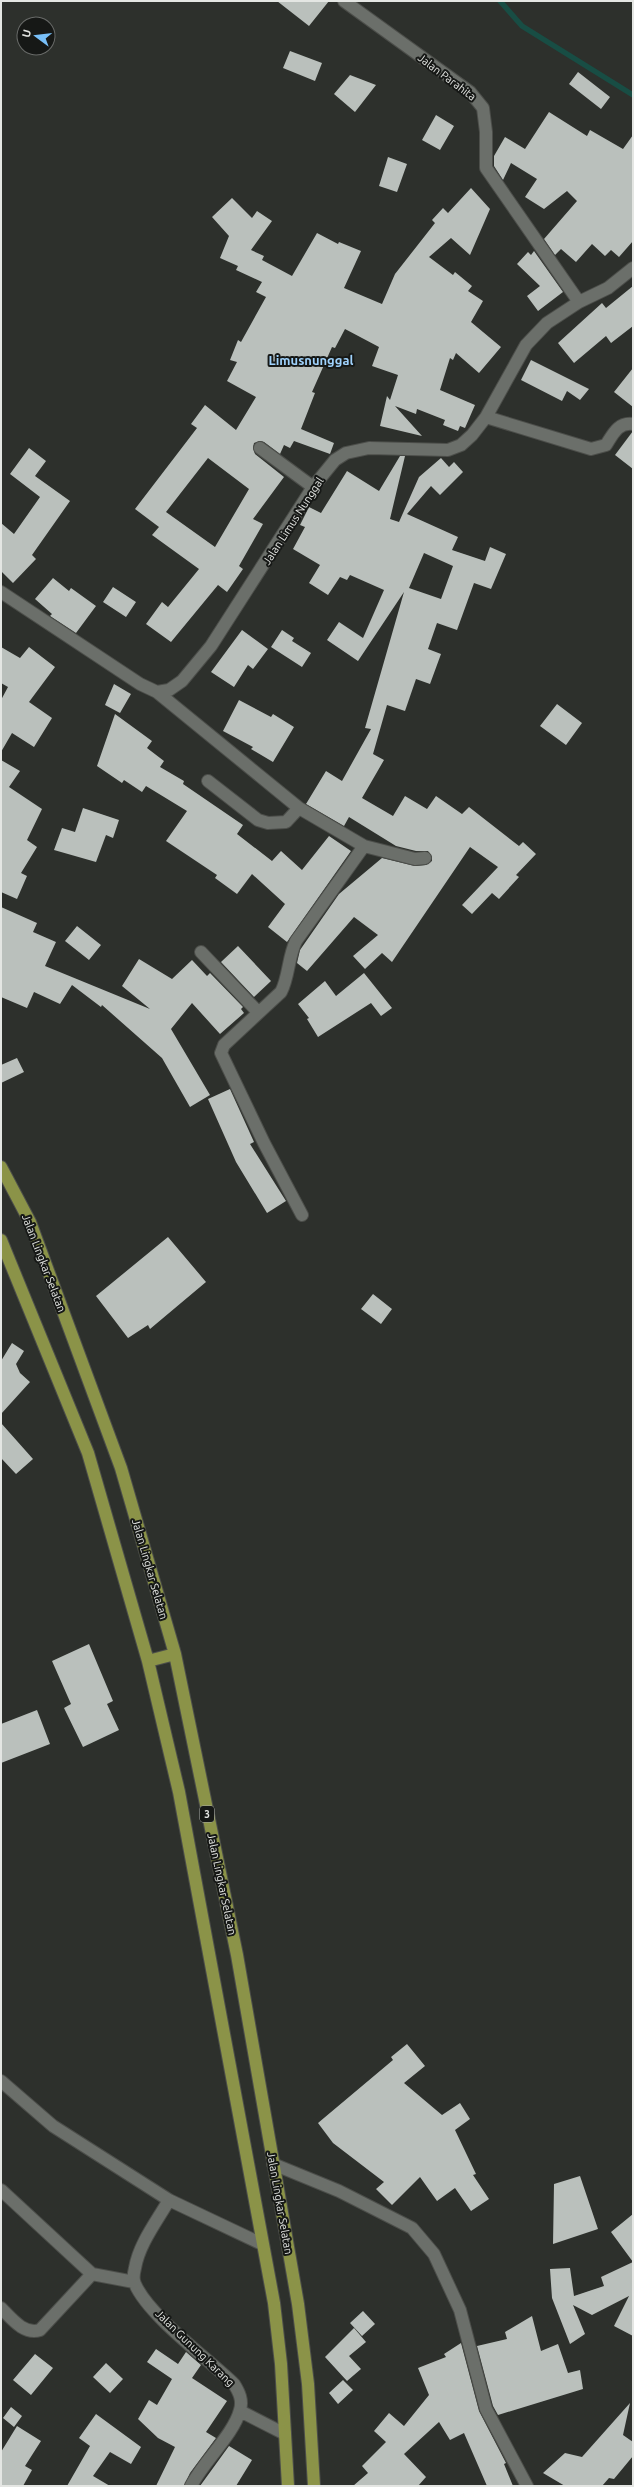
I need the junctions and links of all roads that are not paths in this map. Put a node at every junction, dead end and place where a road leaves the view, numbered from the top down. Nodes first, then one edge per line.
1 (344, 1) edge
2 (633, 268) edge
3 (579, 302) junction
4 (486, 417) junction
5 (633, 424) edge
6 (260, 448) dead end
7 (313, 487) junction
8 (1, 592) edge
9 (157, 692) junction
10 (208, 781) dead end
11 (299, 808) junction
12 (364, 846) junction
13 (425, 858) dead end
14 (201, 952) dead end
15 (258, 1012) junction
16 (1, 1167) edge
17 (302, 1215) dead end
18 (1, 1240) edge
19 (175, 1654) junction
20 (148, 1661) junction
21 (2, 2085) edge
22 (273, 2164) junction
23 (1, 2190) edge
24 (168, 2200) junction
25 (262, 2244) junction
26 (92, 2274) junction
27 (134, 2282) junction
28 (1, 2308) edge
29 (240, 2411) junction
30 (285, 2434) junction
31 (191, 2486) edge
32 (288, 2486) edge
33 (314, 2486) edge
34 (527, 2486) edge

1 - 3 street, Jalan Parahita
2 - 3 street, Jalan Limus Nunggal
3 - 4 street, Jalan Limus Nunggal
4 - 5 street
4 - 7 street, Jalan Limus Nunggal
6 - 7 street
7 - 9 street, Jalan Limus Nunggal
8 - 9 street
9 - 11 street
10 - 11 street
11 - 12 street
12 - 13 street
12 - 15 street
14 - 15 street
15 - 17 street
16 - 19 main road, Jalan Lingkar Selatan / 3
18 - 20 main road, 3
19 - 20 main road
19 - 22 main road, Jalan Lingkar Selatan / 3
20 - 25 main road, 3
21 - 24 street
22 - 33 main road, Jalan Lingkar Selatan / 3
22 - 34 street
23 - 26 street
24 - 25 street
24 - 27 street
25 - 30 main road, 3
26 - 27 street
26 - 28 street
27 - 29 street, Jalan Gunung Karang
29 - 30 street
29 - 31 street
30 - 32 main road, 3

